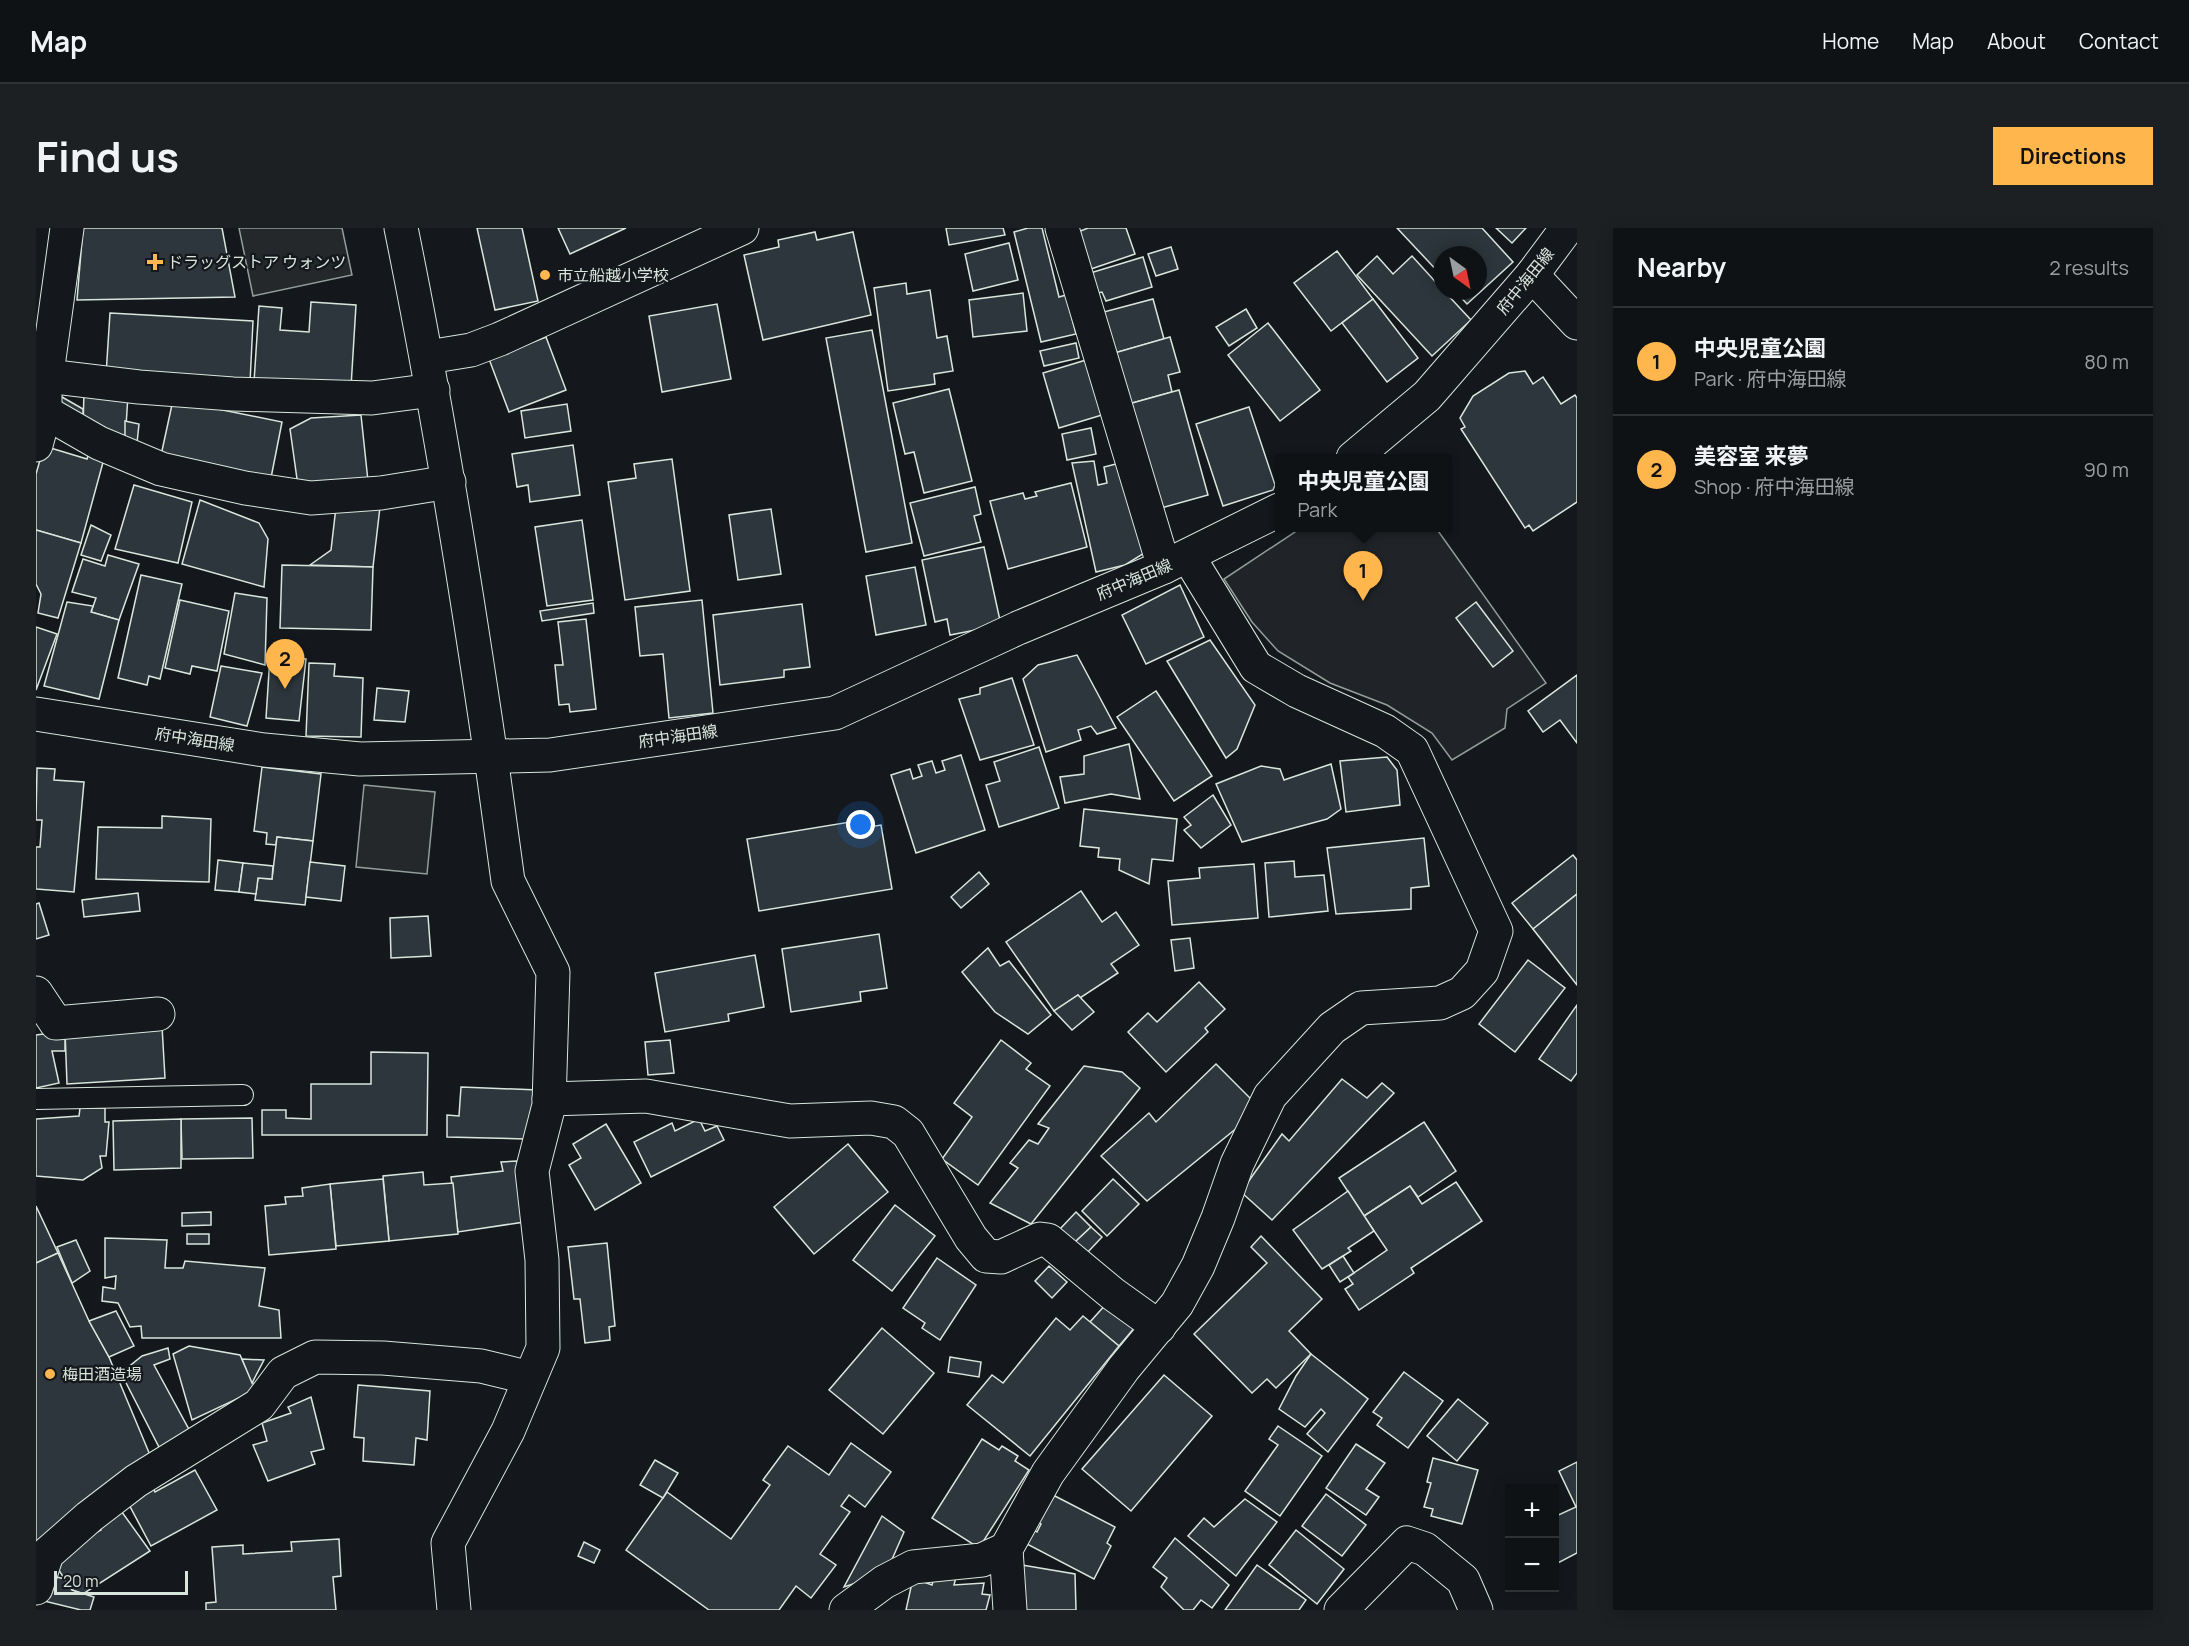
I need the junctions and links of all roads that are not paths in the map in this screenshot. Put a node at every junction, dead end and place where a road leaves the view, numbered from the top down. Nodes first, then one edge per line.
1 (67, 228) edge
2 (401, 228) edge
3 (742, 228) edge
4 (1062, 228) edge
5 (1567, 228) edge
6 (1532, 275) junction
7 (1577, 323) edge
8 (428, 357) junction
9 (43, 390) edge
10 (433, 390) junction
11 (36, 445) edge
12 (1359, 454) edge
13 (449, 482) junction
14 (1275, 512) edge
15 (1176, 561) junction
16 (36, 714) edge
17 (491, 757) junction
18 (36, 993) edge
19 (158, 1014) dead end
20 (243, 1095) dead end
21 (549, 1099) junction
22 (36, 1100) edge
23 (1159, 1327) junction
24 (530, 1378) junction
25 (1006, 1549) junction
26 (36, 1588) edge
27 (454, 1610) edge
28 (846, 1610) edge
29 (1010, 1610) edge
30 (1341, 1610) edge
31 (1476, 1610) edge

1 - 9 street
2 - 8 street
3 - 8 street
4 - 15 street
5 - 6 street, 府中海田線
6 - 7 street
6 - 12 street, 府中海田線
8 - 10 street
9 - 10 street
9 - 11 street
9 - 13 street
10 - 13 street
13 - 17 street
14 - 15 street, 府中海田線
15 - 17 street, 府中海田線
15 - 23 street
16 - 17 street, 府中海田線
17 - 21 street
18 - 19 street
20 - 22 lane
21 - 23 street
21 - 24 street
23 - 25 street
24 - 26 street
24 - 27 street
25 - 28 street
25 - 29 street
30 - 31 street

